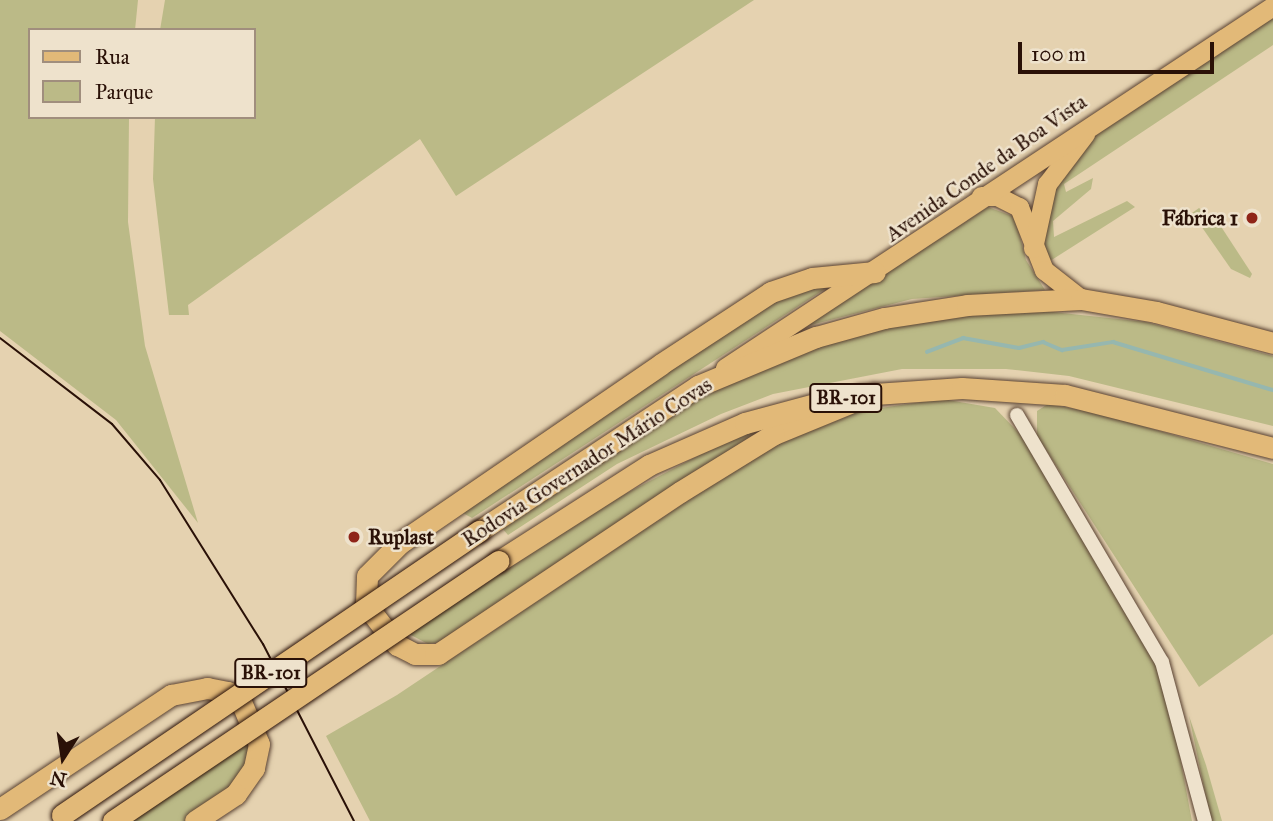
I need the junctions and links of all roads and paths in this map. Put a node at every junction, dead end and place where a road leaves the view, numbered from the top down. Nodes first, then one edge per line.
1 (1273, 6) edge
2 (1106, 112) junction
3 (981, 196) junction
4 (1034, 248) junction
5 (875, 272) junction
6 (1081, 299) junction
7 (1273, 343) edge
8 (698, 386) junction
9 (874, 393) junction
10 (1017, 415) dead end
11 (1273, 448) edge
12 (0, 809) edge
13 (57, 818) edge
14 (113, 821) edge
15 (195, 821) edge
16 (1205, 821) edge

1 - 2 main road, BR-101
2 - 3 main road, Avenida Conde da Boa Vista / BR-101
2 - 4 main road, Avenida Conde da Boa Vista / BR-101
3 - 4 main road
3 - 5 main road, Avenida Conde da Boa Vista / BR-101
4 - 6 main road, BR-101
5 - 8 main road, Avenida Conde da Boa Vista / BR-101
5 - 9 highway
6 - 7 highway, Rodovia Governador Mário Covas / BR-101
6 - 8 highway, Rodovia Governador Mário Covas / BR-101
8 - 13 highway, Rodovia Governador Mário Covas / BR-101, bridge
9 - 11 highway, Rodovia Governador Mário Covas / BR-101
9 - 14 highway, Rodovia Governador Mário Covas / BR-101, bridge
10 - 16 street
12 - 15 highway

